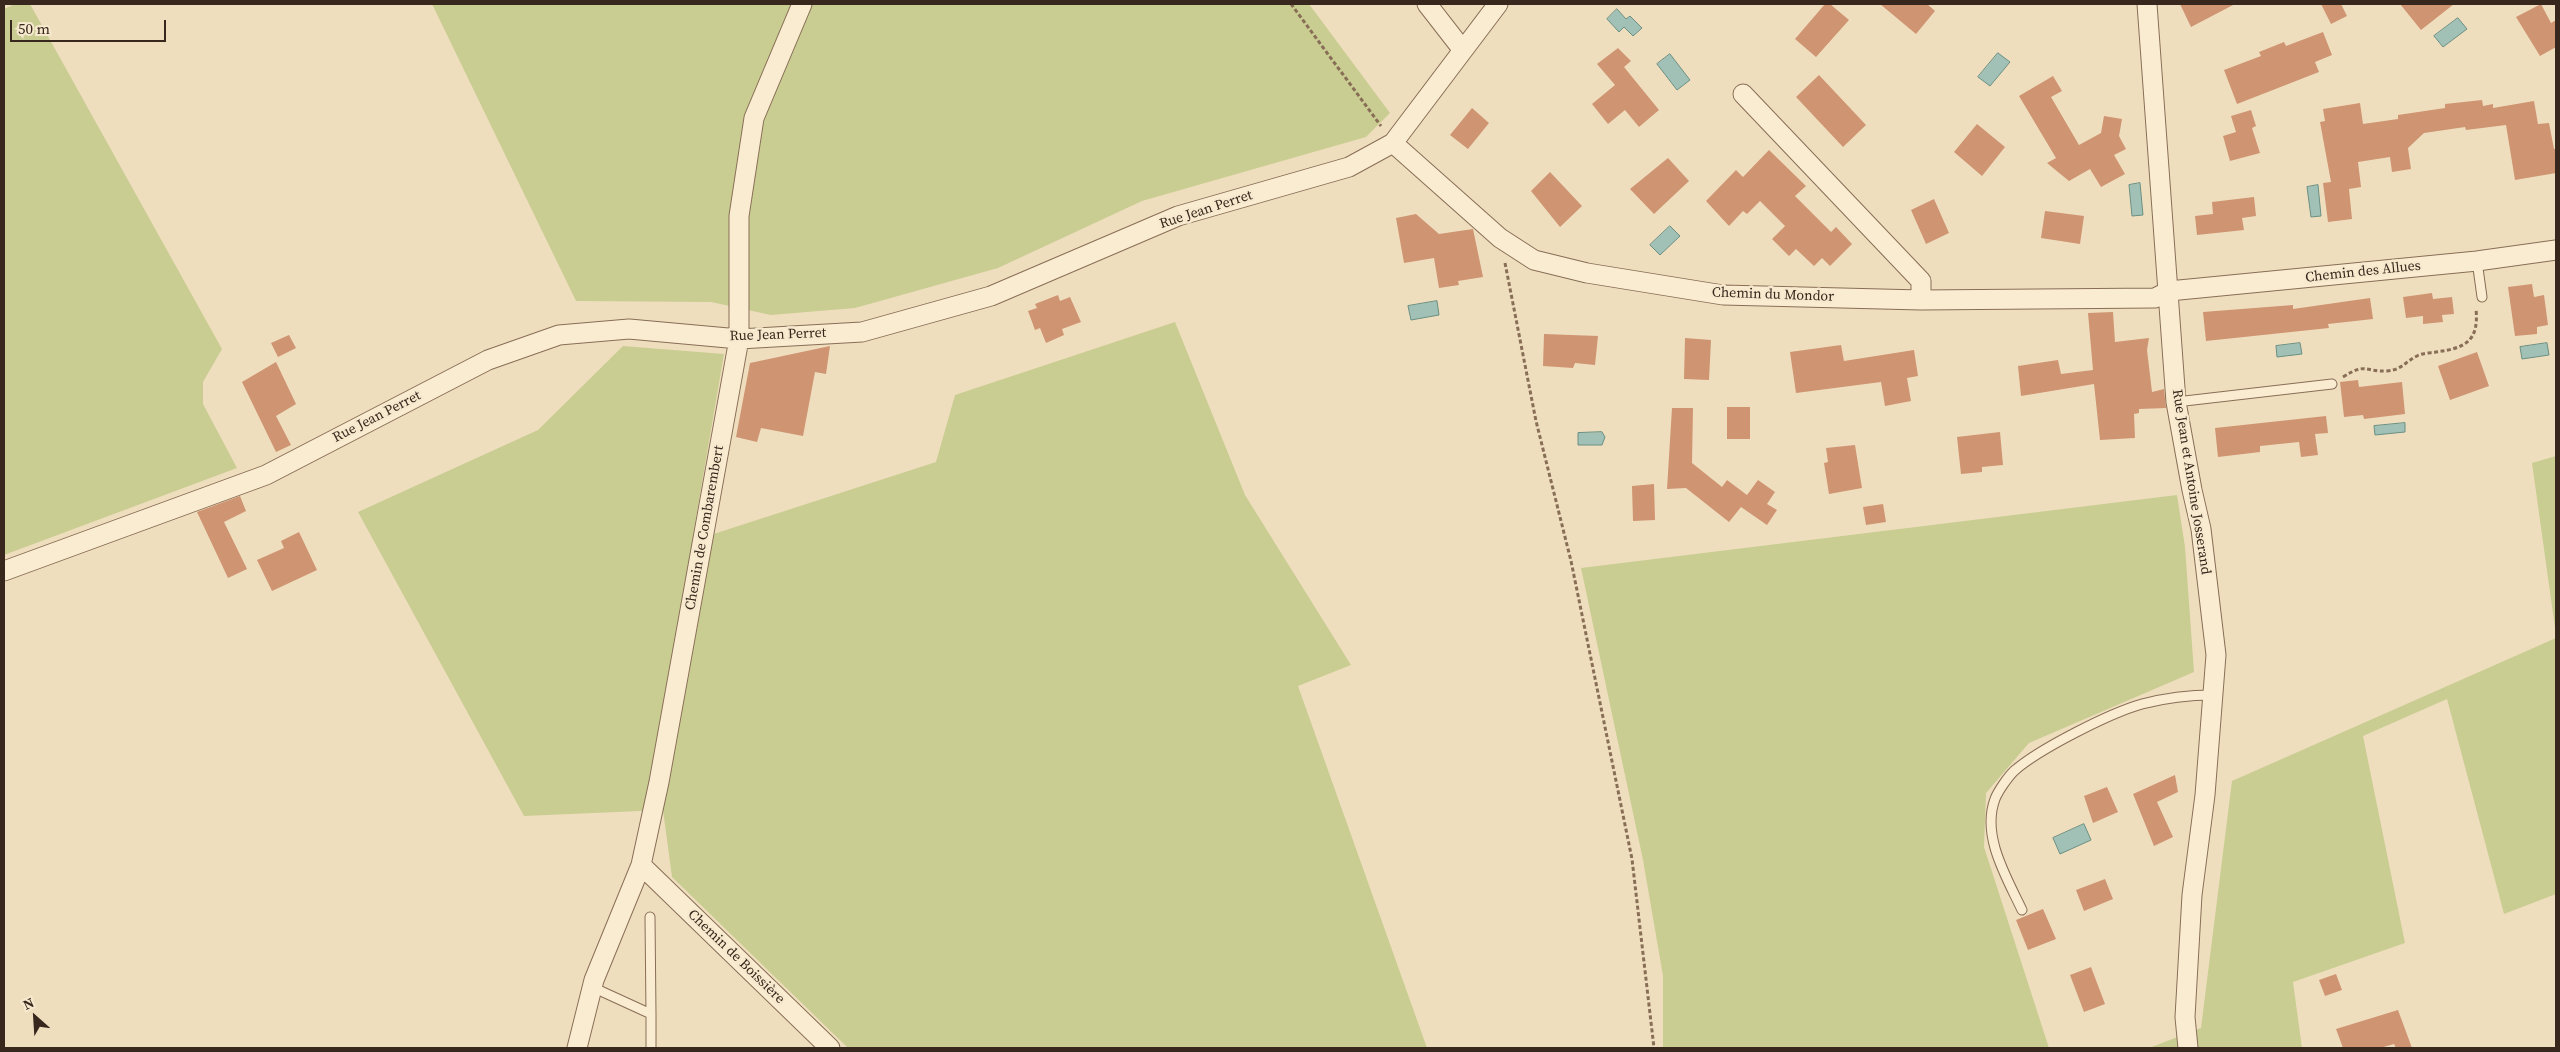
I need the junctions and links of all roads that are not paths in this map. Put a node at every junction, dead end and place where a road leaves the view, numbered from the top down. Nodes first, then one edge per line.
1 (802, 4) edge
2 (1427, 4) edge
3 (1498, 4) edge
4 (2147, 4) edge
5 (1462, 49) junction
6 (1743, 94) dead end
7 (1393, 143) junction
8 (2556, 250) edge
9 (2477, 261) junction
10 (2168, 291) junction
11 (2482, 297) road end
12 (1921, 300) junction
13 (739, 338) junction
14 (2332, 384) road end
15 (2176, 402) junction
16 (4, 571) edge
17 (2214, 695) junction
18 (642, 865) junction
19 (2022, 910) dead end
20 (650, 917) dead end
21 (592, 987) junction
22 (651, 1014) junction
23 (577, 1048) edge
24 (651, 1048) edge
25 (830, 1048) edge
26 (2188, 1048) edge

1 - 13 street, Chemin de Combarembert
2 - 5 street
3 - 5 street, Rue Jean Perret
4 - 10 street, Rue Jean et Antoine Josserand
5 - 7 street, Rue Jean Perret
6 - 12 street
7 - 12 street, Chemin du Mondor
7 - 13 street, Rue Jean Perret
8 - 9 street, Chemin des Allues
9 - 10 street, Chemin des Allues
9 - 11 lane
10 - 12 street, Chemin du Mondor
10 - 15 street, Rue Jean et Antoine Josserand
13 - 16 street, Rue Jean Perret
13 - 18 street, Chemin de Combarembert
14 - 15 lane
15 - 17 street, Rue Jean et Antoine Josserand
17 - 19 lane
17 - 26 street, Rue Jean et Antoine Josserand
18 - 21 street, Chemin de Combarembert
18 - 25 street, Chemin de Boissière
20 - 22 lane
21 - 22 lane
21 - 23 street, Chemin de Combarembert
22 - 24 lane

